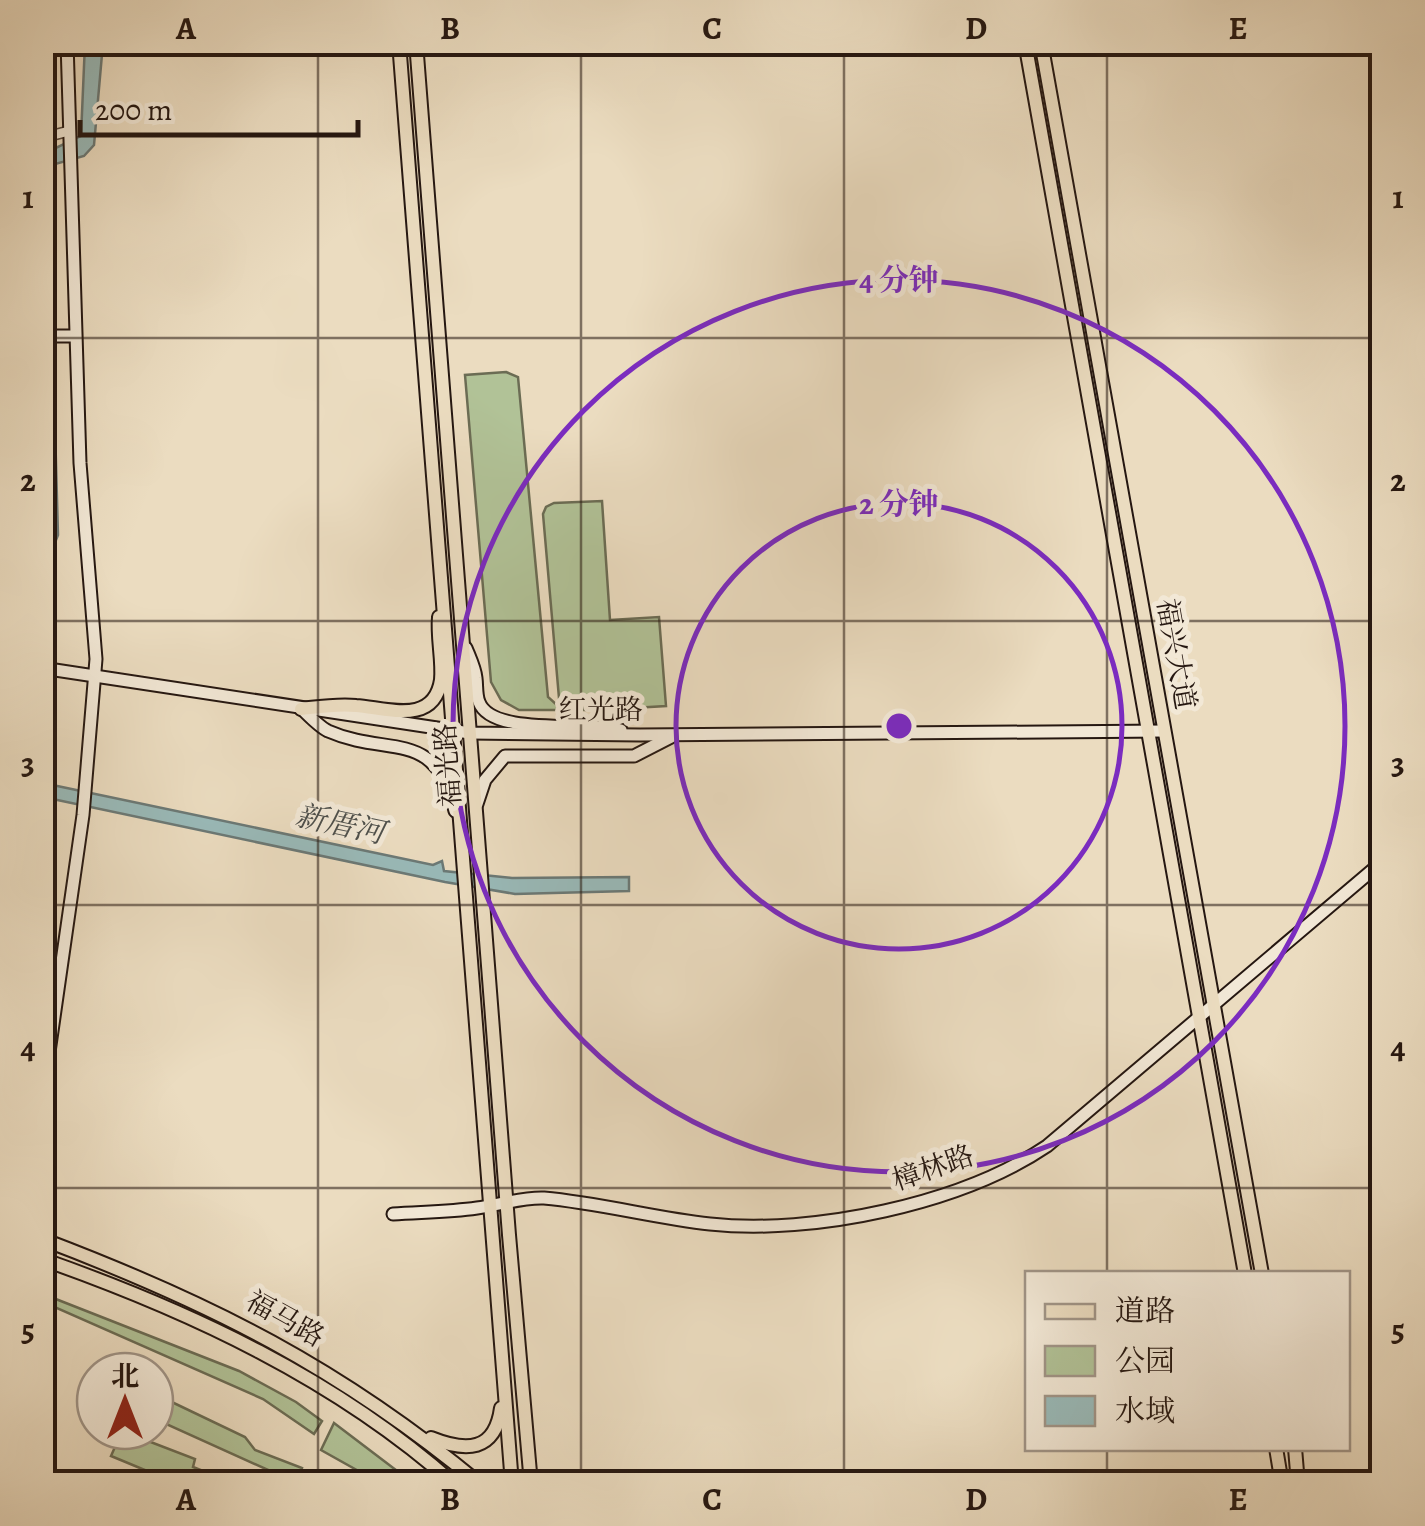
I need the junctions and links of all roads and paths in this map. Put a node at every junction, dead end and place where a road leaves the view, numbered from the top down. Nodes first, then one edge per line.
1 (67, 42) edge
2 (400, 42) edge
3 (416, 42) edge
4 (1024, 42) edge
5 (1041, 42) edge
6 (69, 135) junction
7 (42, 138) edge
8 (42, 336) edge
9 (74, 336) junction
10 (442, 590) junction
11 (463, 640) junction
12 (42, 668) edge
13 (95, 676) junction
14 (301, 709) junction
15 (1148, 731) junction
16 (1164, 731) junction
17 (454, 732) junction
18 (470, 733) junction
19 (640, 735) junction
20 (674, 735) junction
21 (476, 808) junction
22 (458, 825) junction
23 (1382, 862) edge
24 (1215, 1003) junction
25 (1200, 1015) junction
26 (42, 1101) edge
27 (506, 1202) junction
28 (490, 1206) junction
29 (393, 1214) dead end
30 (42, 1239) edge
31 (42, 1259) edge
32 (1245, 1271) edge
33 (1261, 1271) edge
34 (503, 1376) junction
35 (413, 1432) junction
36 (528, 1435) junction
37 (1276, 1451) edge
38 (1295, 1451) edge
39 (430, 1462) junction
40 (512, 1483) edge
41 (444, 1484) edge
42 (454, 1484) edge
43 (480, 1484) edge
44 (531, 1484) edge
45 (544, 1484) edge
46 (1282, 1484) edge
47 (1298, 1484) edge

1 - 6 street
2 - 10 main road, 福光路
3 - 11 main road, 福光路
4 - 15 main road, 福兴大道
5 - 16 main road, 福兴大道
6 - 7 street
6 - 9 street
8 - 9 street
9 - 13 street
10 - 14 main road
10 - 17 main road, 福光路
11 - 18 main road, 福光路
11 - 19 street
12 - 13 street, 红光路
13 - 14 street, 红光路
13 - 26 street
14 - 17 street, 红光路
14 - 22 street
15 - 16 street, 红光路
15 - 20 street, 红光路
15 - 25 main road, 福兴大道
16 - 24 main road, 福兴大道
17 - 18 street, 红光路
17 - 22 main road, 福光路
18 - 19 street, 红光路
18 - 21 main road, 福光路
19 - 20 street, 红光路
20 - 21 street
21 - 27 main road, 福光路
22 - 28 main road, 福光路
23 - 24 street, 樟林路
24 - 25 street, 樟林路
24 - 33 main road, 福兴大道
25 - 27 street, 樟林路
25 - 32 main road, 福兴大道
27 - 28 street, 樟林路
27 - 36 main road, 福光路
28 - 29 street, 樟林路
28 - 34 main road, 福光路
30 - 35 main road, 福马路
31 - 39 main road, 福马路
34 - 35 main road
34 - 40 main road, 福光路
35 - 43 main road, 福马路
36 - 44 main road, 福光路
36 - 45 main road
37 - 46 main road
38 - 47 main road
39 - 41 main road
39 - 42 main road, 福马路

